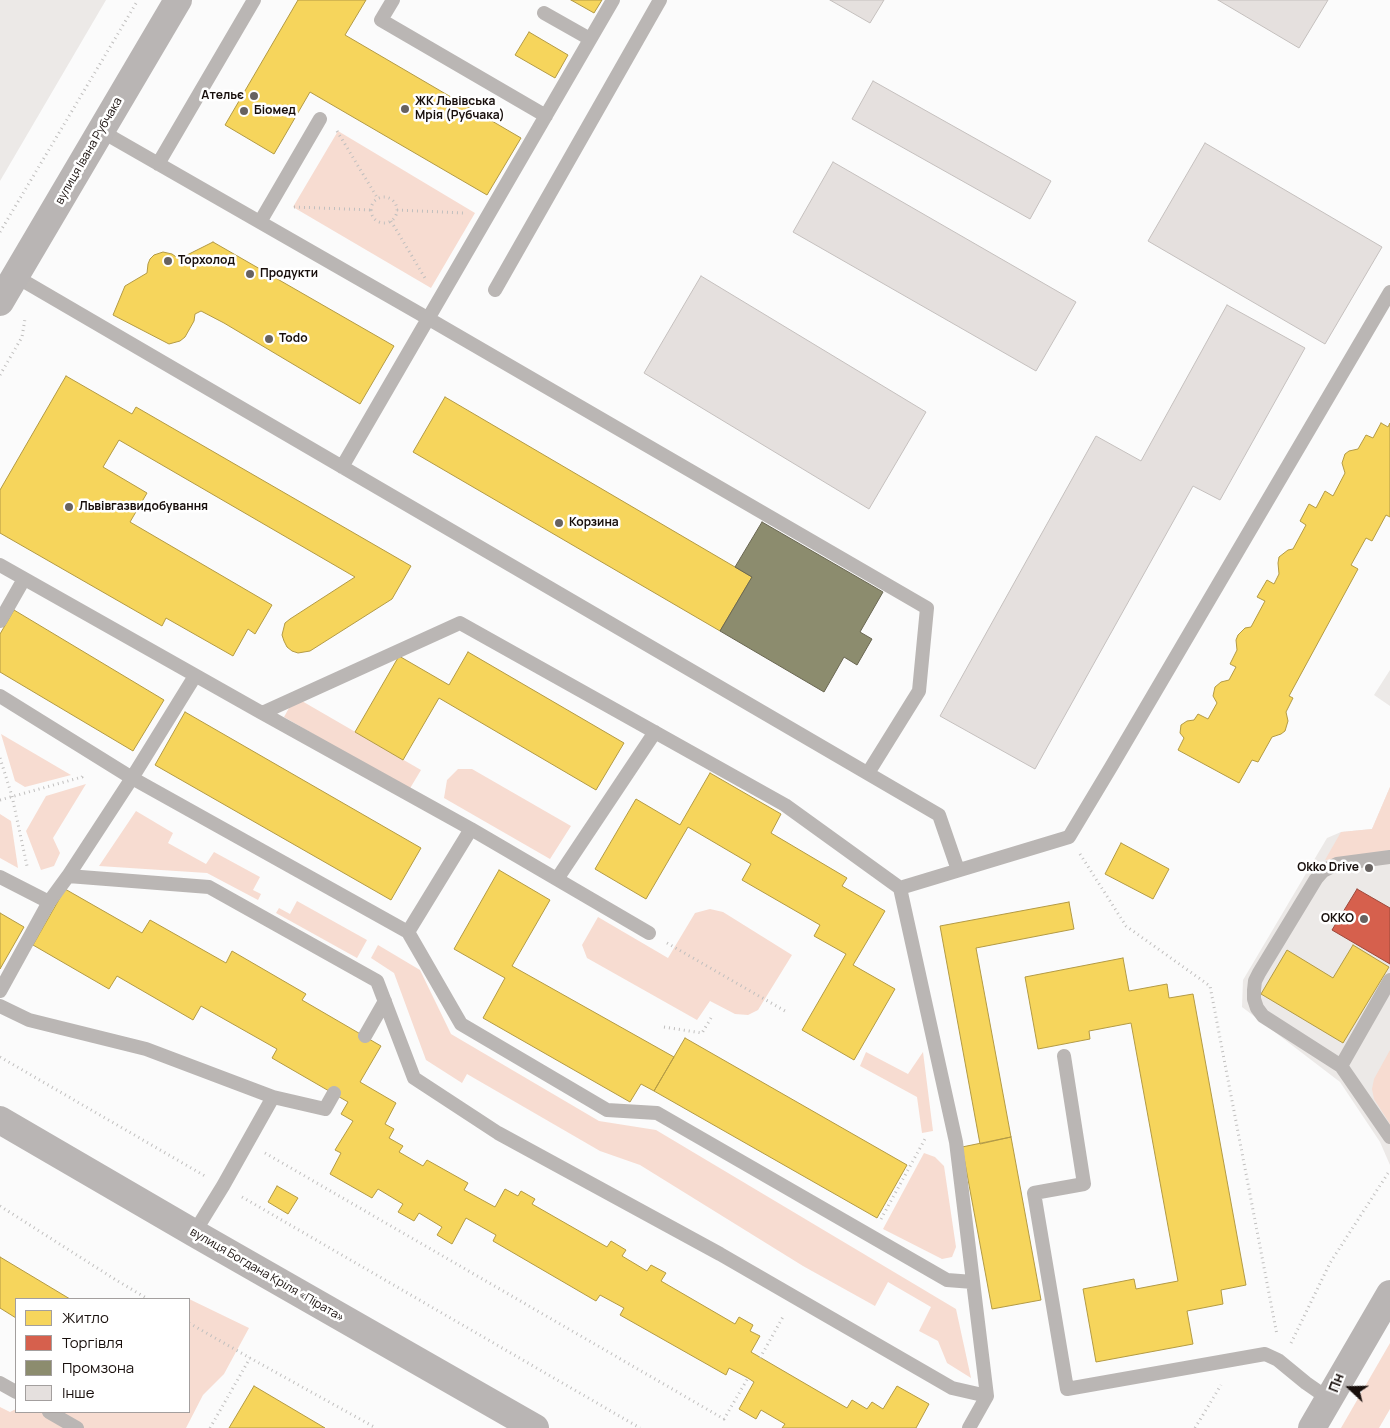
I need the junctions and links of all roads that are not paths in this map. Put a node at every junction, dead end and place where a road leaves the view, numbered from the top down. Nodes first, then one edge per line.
1 (178, 0) edge
2 (254, 0) edge
3 (393, 0) edge
4 (613, 0) edge
5 (660, 0) edge
6 (544, 13) dead end
7 (590, 39) junction
8 (546, 116) junction
9 (320, 119) road end
10 (101, 131) junction
11 (158, 164) junction
12 (260, 222) junction
13 (15, 276) junction
14 (495, 290) dead end
15 (1390, 292) edge
16 (0, 302) edge
17 (429, 319) junction
18 (342, 467) junction
19 (0, 565) edge
20 (24, 579) junction
21 (0, 621) edge
22 (195, 676) junction
23 (0, 696) edge
24 (262, 713) junction
25 (656, 732) junction
26 (868, 773) junction
27 (132, 778) junction
28 (471, 829) junction
29 (1390, 857) edge
30 (958, 870) junction
31 (68, 876) junction
32 (0, 877) edge
33 (557, 879) junction
34 (900, 888) junction
35 (50, 902) junction
36 (408, 932) junction
37 (649, 932) road end
38 (1390, 980) edge
39 (0, 991) edge
40 (385, 1001) junction
41 (0, 1006) edge
42 (365, 1036) dead end
43 (1064, 1056) dead end
44 (1341, 1066) junction
45 (334, 1093) dead end
46 (273, 1097) junction
47 (0, 1120) edge
48 (1390, 1137) edge
49 (194, 1233) junction
50 (973, 1282) junction
51 (1390, 1294) edge
52 (0, 1383) edge
53 (15, 1391) edge
54 (987, 1396) junction
55 (1329, 1399) junction
56 (51, 1413) edge
57 (77, 1428) edge
58 (535, 1428) edge
59 (969, 1428) edge
60 (1312, 1428) edge

1 - 10 street, вулиця Івана Рубчака
2 - 11 lane
3 - 8 lane
4 - 7 lane
5 - 14 lane
6 - 7 lane
7 - 8 lane
8 - 17 lane
9 - 12 lane
10 - 11 lane
10 - 13 street, вулиця Івана Рубчака
11 - 12 lane
12 - 17 lane
13 - 16 street, вулиця Івана Рубчака
13 - 18 lane
15 - 30 lane
17 - 18 lane
17 - 26 lane
18 - 26 lane
19 - 20 lane
20 - 21 lane
20 - 22 lane
22 - 24 lane
22 - 27 lane
23 - 27 lane
24 - 25 lane
24 - 28 lane
25 - 33 lane
25 - 34 lane
26 - 30 lane
27 - 31 lane
27 - 36 lane
28 - 33 lane
28 - 36 lane
29 - 44 lane
30 - 34 lane
31 - 35 lane
31 - 40 lane
32 - 35 lane
33 - 37 lane
34 - 50 lane
35 - 39 lane
36 - 50 lane
38 - 44 lane
40 - 42 lane
40 - 54 lane
41 - 46 lane
43 - 55 lane
44 - 48 lane
45 - 46 lane
46 - 49 lane
47 - 49 street, вулиця Богдана Кріля «Пірата»
49 - 58 street, вулиця Богдана Кріля «Пірата»
50 - 54 lane
51 - 55 street
52 - 53 lane
54 - 59 lane
55 - 60 street
56 - 57 lane

